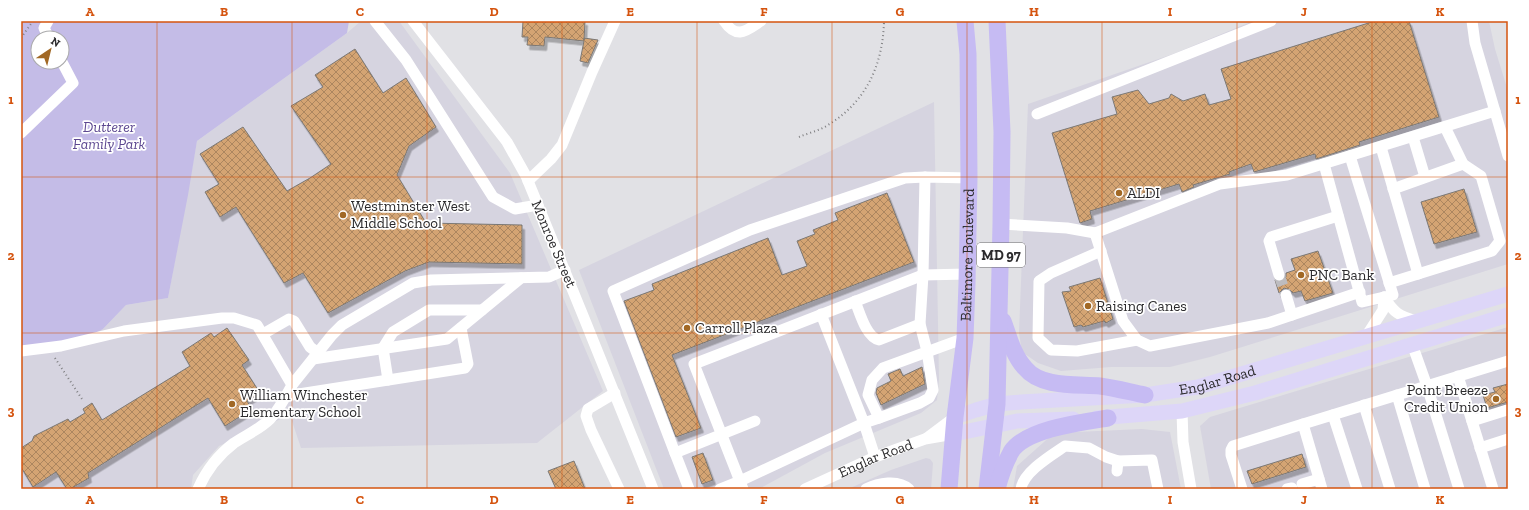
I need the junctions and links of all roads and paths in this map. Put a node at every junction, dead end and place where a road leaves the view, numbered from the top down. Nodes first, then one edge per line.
1 (33, 21) edge
2 (376, 21) edge
3 (413, 21) edge
4 (615, 21) edge
5 (724, 21) edge
6 (761, 21) edge
7 (884, 21) edge
8 (965, 21) edge
9 (997, 21) edge
10 (1271, 21) edge
11 (1472, 21) edge
12 (21, 38) edge
13 (66, 70) edge
14 (1495, 111) junction
15 (1037, 114) dead end
16 (1445, 127) junction
17 (21, 133) edge
18 (799, 137) dead end
19 (1413, 137) junction
20 (1381, 147) junction
21 (1350, 156) junction
22 (1508, 156) edge
23 (1324, 164) junction
24 (1463, 164) junction
25 (925, 177) junction
26 (1425, 177) junction
27 (969, 178) junction
28 (528, 181) junction
29 (1393, 189) junction
30 (538, 205) junction
31 (1338, 216) junction
32 (1001, 224) junction
33 (1095, 233) junction
34 (1101, 251) junction
35 (565, 270) junction
36 (967, 274) junction
37 (1418, 274) junction
38 (924, 275) junction
39 (1279, 275) tunnel mouth
40 (521, 278) junction
41 (1389, 283) junction
42 (1360, 292) junction
43 (1000, 293) junction
44 (1508, 294) edge
45 (1286, 295) tunnel mouth
46 (1384, 297) junction
47 (855, 301) junction
48 (482, 310) junction
49 (821, 314) junction
50 (1292, 315) junction
51 (1508, 315) edge
52 (1418, 322) junction
53 (920, 324) junction
54 (461, 328) junction
55 (263, 334) junction
56 (1367, 335) junction
57 (965, 338) junction
58 (1137, 340) junction
59 (1412, 344) junction
60 (48, 348) junction
61 (383, 348) junction
62 (21, 351) edge
63 (927, 351) junction
64 (315, 356) junction
65 (1508, 361) edge
66 (1458, 376) junction
67 (388, 380) junction
68 (292, 385) junction
69 (1427, 386) junction
70 (615, 393) junction
71 (1145, 395) junction
72 (1397, 395) junction
73 (286, 396) junction
74 (82, 399) dead end
75 (997, 404) junction
76 (1364, 405) junction
77 (1506, 410) dead end
78 (1182, 411) junction
79 (1333, 414) junction
80 (955, 417) junction
81 (879, 418) junction
82 (1108, 418) junction
83 (755, 421) dead end
84 (1472, 421) junction
85 (864, 423) junction
86 (1303, 424) junction
87 (995, 425) junction
88 (721, 434) junction
89 (954, 434) junction
90 (925, 439) junction
91 (1508, 439) edge
92 (1480, 448) junction
93 (675, 453) junction
94 (876, 457) junction
95 (1320, 484) edge
96 (742, 485) edge
97 (1293, 487) edge
98 (808, 488) edge
99 (198, 489) edge
100 (619, 489) edge
101 (653, 489) edge
102 (689, 489) edge
103 (720, 489) edge
104 (866, 489) edge
105 (908, 489) edge
106 (949, 489) edge
107 (988, 489) edge
108 (997, 489) edge
109 (1021, 489) edge
110 (1158, 489) edge
111 (1191, 489) edge
112 (1242, 489) edge
113 (1356, 489) edge
114 (1390, 489) edge
115 (1425, 489) edge
116 (1459, 489) edge
117 (1493, 489) edge

1 - 12 path
2 - 30 street
3 - 28 street, Monroe Street
4 - 28 street
5 - 6 street
7 - 18 path
8 - 27 highway, Baltimore Boulevard / MD 97
9 - 32 highway, MD 97
10 - 15 street
11 - 14 street
13 - 17 street
14 - 16 street
14 - 22 street
16 - 19 street
16 - 24 street
19 - 20 street
19 - 26 street
20 - 21 street
20 - 29 street
21 - 23 street
21 - 41 street
23 - 31 street
23 - 33 street
24 - 26 street
24 - 37 street
25 - 27 street
25 - 38 street
25 - 93 street
26 - 29 street
27 - 36 highway, Baltimore Boulevard / MD 97
28 - 30 street, Monroe Street
29 - 37 street
30 - 35 street, Monroe Street
31 - 39 street
31 - 42 street
32 - 33 street
32 - 43 highway, MD 97
33 - 34 street
34 - 58 street
34 - 58 street
35 - 40 street
35 - 70 street, Monroe Street
36 - 38 street
36 - 57 highway, Baltimore Boulevard / MD 97
37 - 41 street
38 - 47 street
38 - 53 street
40 - 48 street
40 - 64 street
41 - 46 street
42 - 46 street
42 - 50 street
43 - 71 highway
43 - 75 highway, MD 97
44 - 52 main road, Englar Road
45 - 50 street
46 - 52 street
46 - 56 street
47 - 49 street
47 - 53 street
48 - 54 street
48 - 61 street
49 - 85 street
49 - 88 street
50 - 58 street
51 - 59 main road, Englar Road
52 - 56 main road, Englar Road
53 - 63 street
54 - 61 street
54 - 67 street
55 - 60 street
55 - 64 street
55 - 68 street
56 - 71 main road, Englar Road
57 - 63 street
57 - 80 highway, Baltimore Boulevard / MD 97
59 - 69 street
59 - 78 main road, Englar Road
60 - 62 street
60 - 74 path
61 - 64 street
61 - 67 street
63 - 81 street
63 - 81 street
64 - 68 street
65 - 66 street
66 - 69 street
66 - 84 street
67 - 73 street
68 - 73 street
69 - 72 street
69 - 116 street
70 - 100 street
70 - 101 street, Monroe Street
71 - 75 main road, Englar Road
72 - 76 street
72 - 115 street
73 - 99 street
75 - 80 main road, Englar Road
75 - 87 highway, MD 97
76 - 79 street
76 - 114 street
77 - 84 street
78 - 82 main road, Englar Road
78 - 111 street
79 - 86 street
79 - 113 street
80 - 89 highway, Baltimore Boulevard / MD 97
80 - 90 street, Englar Road
81 - 85 street
82 - 87 main road, Englar Road
82 - 108 highway
83 - 88 street
84 - 92 street
85 - 94 street
85 - 96 street
86 - 95 street
86 - 112 street
87 - 89 main road, Englar Road
87 - 107 highway, MD 97
88 - 93 street
88 - 96 street
89 - 90 street, Englar Road
89 - 106 highway, Baltimore Boulevard / MD 97
90 - 94 street, Englar Road
91 - 92 street
92 - 117 street
93 - 102 street
94 - 98 street, Englar Road
95 - 97 street
96 - 103 street
104 - 105 street
109 - 110 street

